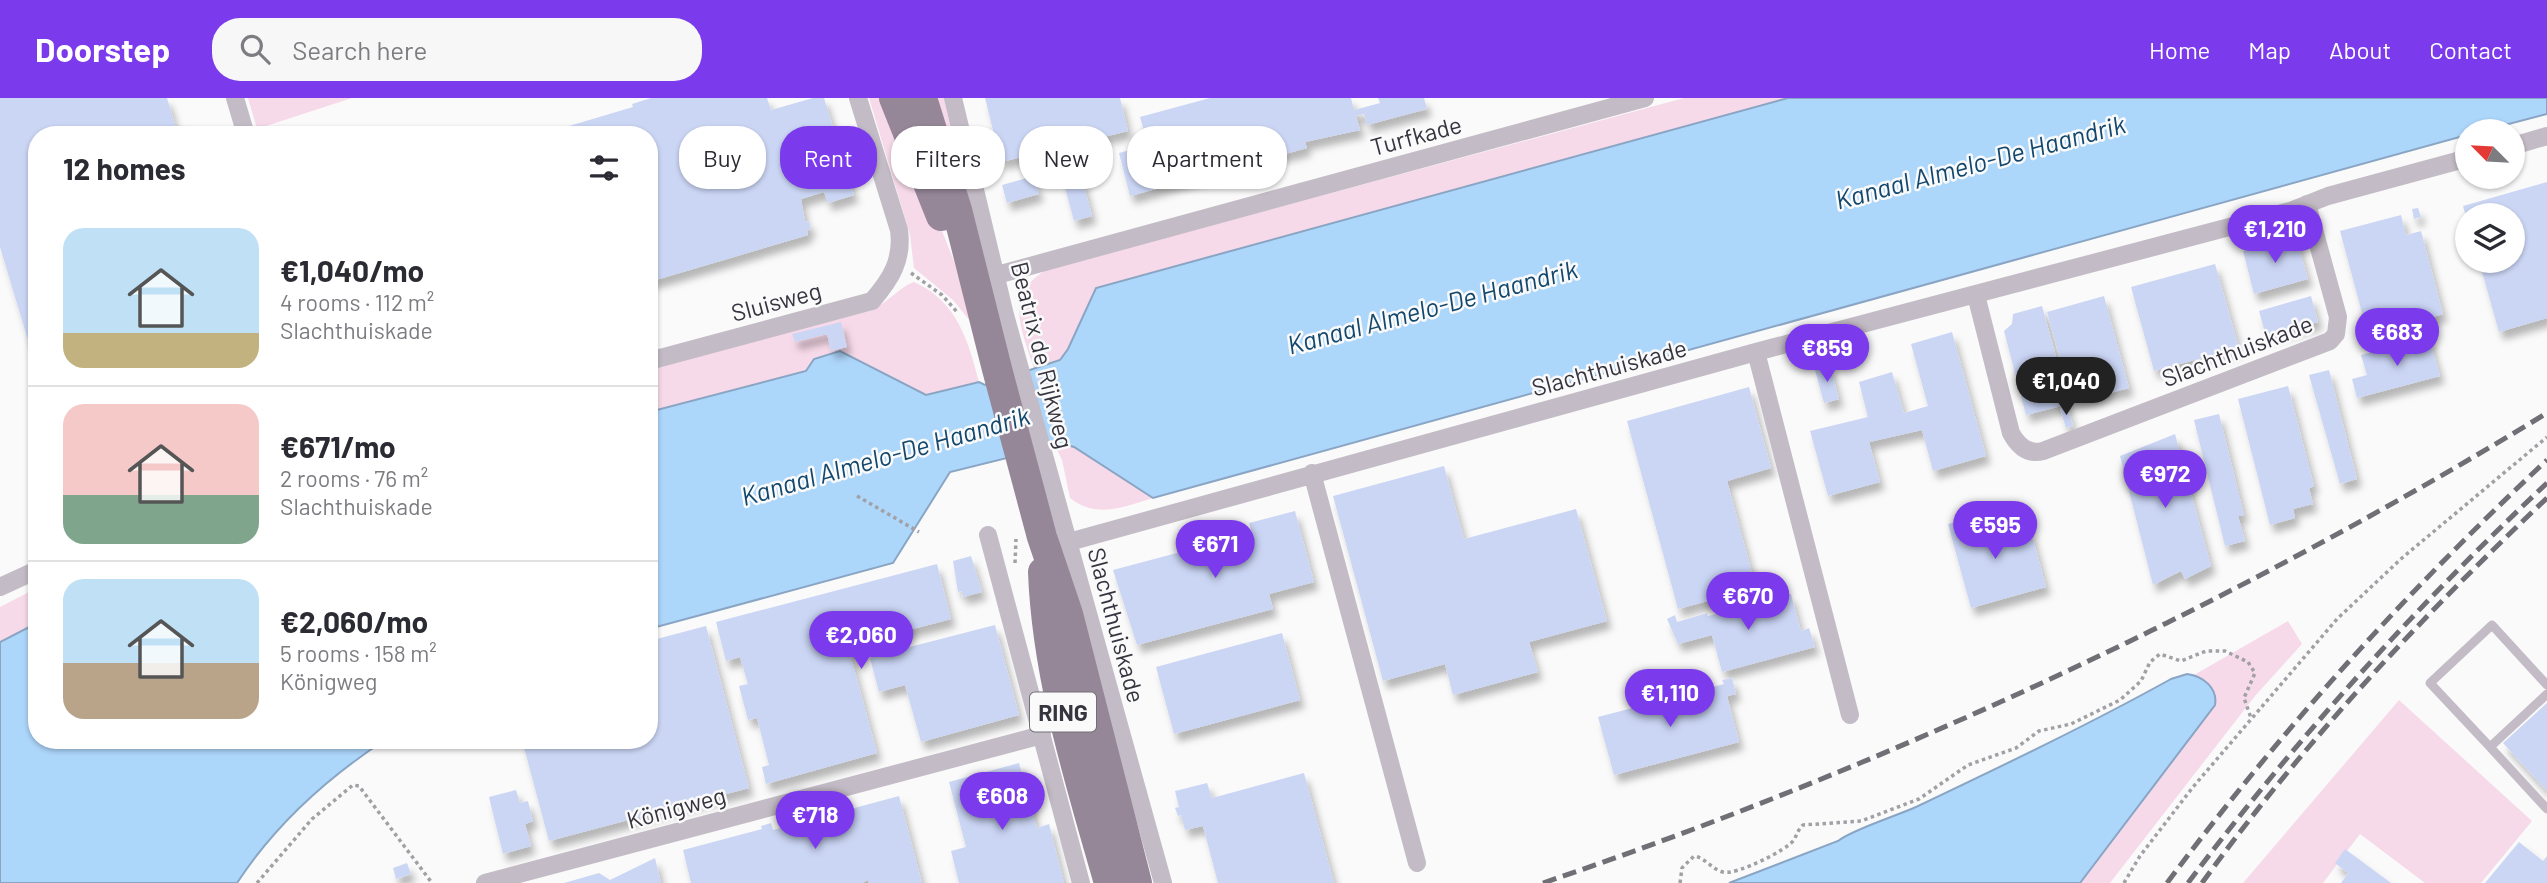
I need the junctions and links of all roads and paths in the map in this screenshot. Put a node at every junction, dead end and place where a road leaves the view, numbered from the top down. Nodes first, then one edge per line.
1 (235, 98) edge
2 (858, 98) edge
3 (894, 98) edge
4 (922, 98) edge
5 (953, 98) edge
6 (1645, 98) edge
7 (1596, 104) edge
8 (243, 126) edge
9 (2547, 136) edge
10 (2525, 142) edge
11 (2455, 162) edge
12 (2307, 204) junction
13 (897, 264) junction
14 (986, 281) junction
15 (1976, 295) junction
16 (962, 321) dead end
17 (1756, 352) junction
18 (658, 359) edge
19 (2547, 437) edge
20 (1312, 473) junction
21 (857, 496) dead end
22 (919, 533) dead end
23 (988, 535) dead end
24 (1056, 539) junction
25 (28, 574) edge
26 (0, 587) edge
27 (2547, 685) edge
28 (2547, 694) edge
29 (1850, 715) dead end
30 (2251, 718) junction
31 (1042, 735) junction
32 (2490, 747) junction
33 (2547, 809) edge
34 (1417, 863) dead end
35 (257, 883) edge
36 (432, 883) edge
37 (485, 883) edge
38 (1080, 883) edge
39 (1109, 883) edge
40 (1137, 883) edge
41 (1163, 883) edge
42 (1680, 883) edge
43 (2124, 883) edge

1 - 8 street
2 - 13 street
3 - 14 main road, RING
4 - 14 main road, RING
5 - 14 street, Beatrix de Rijkweg
6 - 7 street, Turfkade
7 - 14 street, Turfkade
9 - 10 street
11 - 12 street, Slachthuiskade
12 - 15 street, Slachthuiskade
12 - 15 street, Slachthuiskade
13 - 16 path
13 - 18 street, Sluisweg
14 - 24 main road, RING
15 - 17 street, Slachthuiskade
17 - 20 street, Slachthuiskade
17 - 29 street
19 - 30 path
20 - 24 street, Slachthuiskade
20 - 34 street
21 - 22 path
23 - 31 street
24 - 39 main road, RING
24 - 40 main road, RING
24 - 41 street, Slachthuiskade
25 - 26 street
27 - 32 lane
28 - 32 lane
30 - 42 path
30 - 43 path
31 - 37 street, Königweg
31 - 38 street
32 - 33 lane
35 - 36 path

